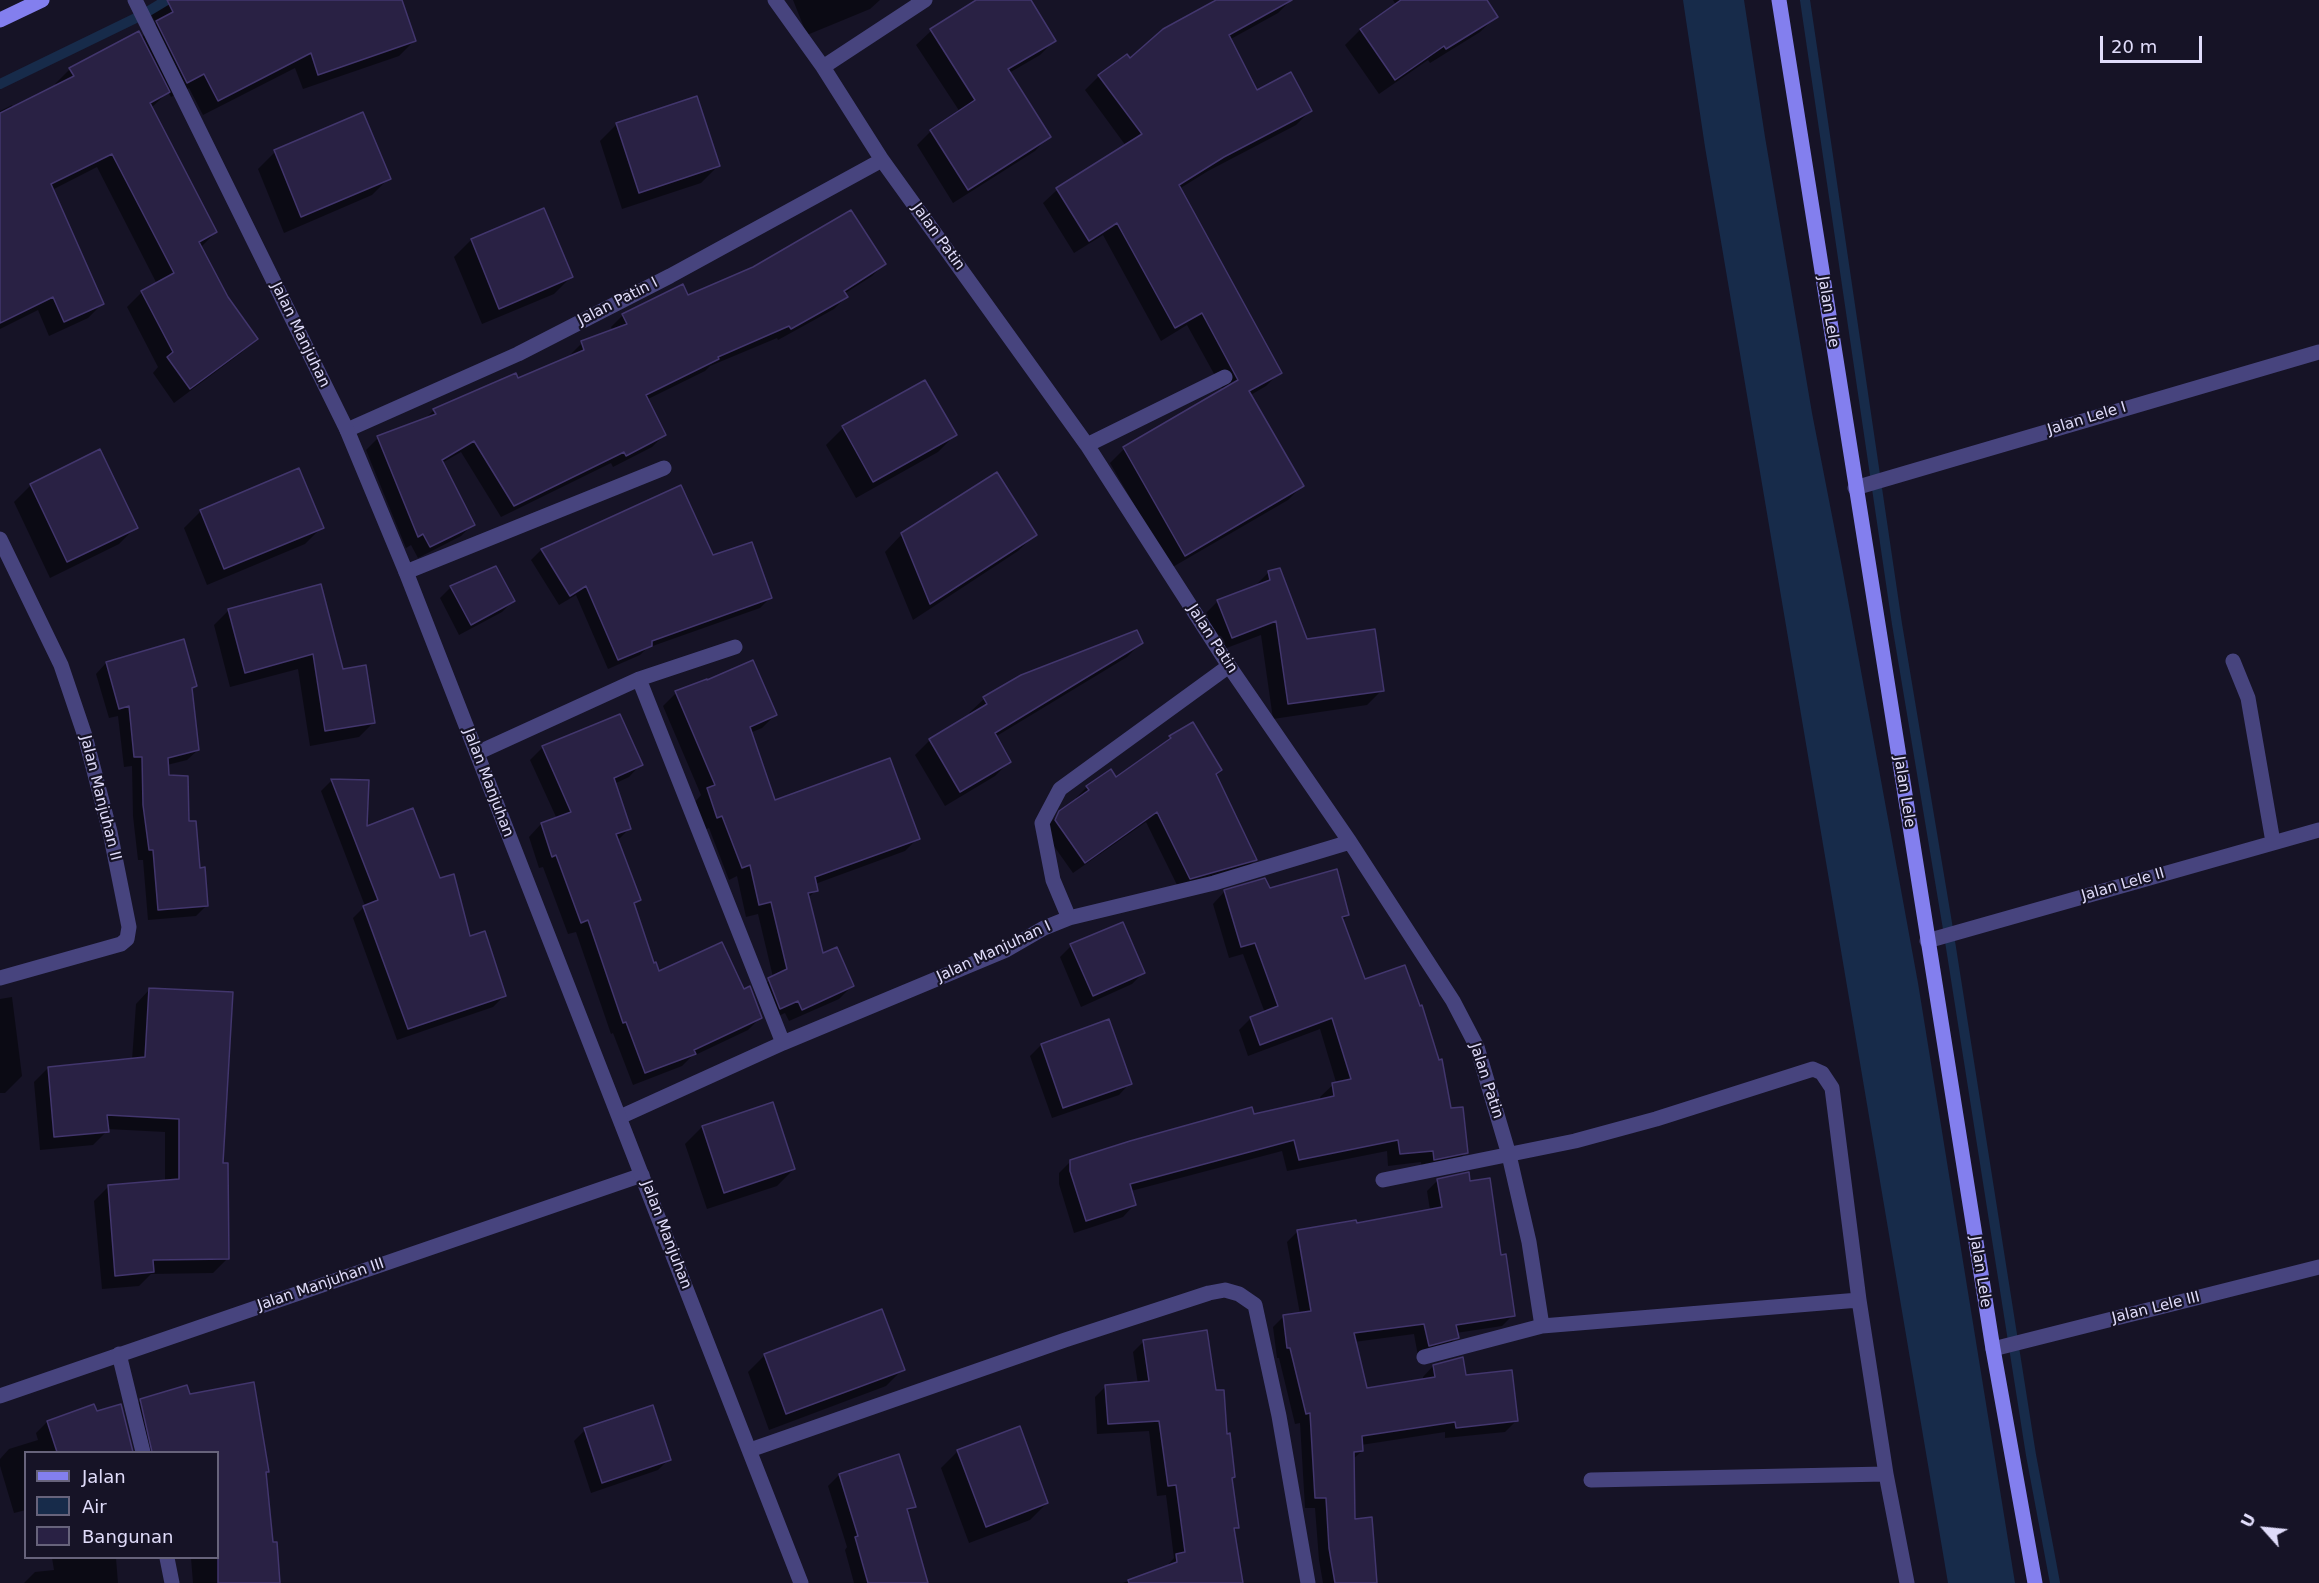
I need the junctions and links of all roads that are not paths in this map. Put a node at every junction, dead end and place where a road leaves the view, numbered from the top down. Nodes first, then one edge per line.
1 (42, 0) edge
2 (135, 0) edge
3 (775, 0) edge
4 (925, 0) edge
5 (1779, 0) edge
6 (0, 20) edge
7 (823, 67) junction
8 (882, 160) junction
9 (2319, 352) edge
10 (1225, 377) dead end
11 (347, 430) junction
12 (1087, 446) junction
13 (664, 468) dead end
14 (1855, 488) junction
15 (0, 539) edge
16 (406, 572) junction
17 (735, 647) dead end
18 (2233, 661) dead end
19 (1229, 666) junction
20 (639, 679) junction
21 (477, 753) junction
22 (2319, 830) edge
23 (1350, 842) junction
24 (2273, 842) junction
25 (1069, 918) junction
26 (1928, 941) junction
27 (0, 978) edge
28 (783, 1043) junction
29 (620, 1118) junction
30 (1509, 1155) junction
31 (642, 1175) junction
32 (1383, 1180) dead end
33 (2319, 1267) edge
34 (1859, 1300) junction
35 (1542, 1326) junction
36 (1993, 1349) junction
37 (119, 1354) junction
38 (1424, 1357) dead end
39 (0, 1396) edge
40 (750, 1450) junction
41 (143, 1451) edge
42 (1887, 1474) junction
43 (1591, 1480) dead end
44 (167, 1559) edge
45 (172, 1583) edge
46 (801, 1583) edge
47 (1308, 1583) edge
48 (1907, 1583) edge
49 (2035, 1583) edge

1 - 6 main road
2 - 11 street, Jalan Manjuhan
3 - 7 street, Jalan Patin
4 - 7 street
5 - 14 main road, Jalan Lele
7 - 8 street, Jalan Patin
8 - 11 street, Jalan Patin I
8 - 12 street, Jalan Patin
9 - 14 street, Jalan Lele I
10 - 12 street
11 - 16 street, Jalan Manjuhan
12 - 19 street, Jalan Patin
13 - 16 street
14 - 26 main road, Jalan Lele
15 - 27 street, Jalan Manjuhan II
16 - 21 street, Jalan Manjuhan
17 - 20 street
18 - 24 street
19 - 23 street, Jalan Patin
19 - 25 street
20 - 21 street
20 - 28 street
21 - 29 street, Jalan Manjuhan
22 - 24 street, Jalan Lele II
23 - 25 street, Jalan Manjuhan I
23 - 30 street, Jalan Patin
24 - 26 street, Jalan Lele II
25 - 28 street, Jalan Manjuhan I
26 - 36 main road, Jalan Lele
28 - 29 street, Jalan Manjuhan I
29 - 31 street, Jalan Manjuhan
30 - 32 street
30 - 34 street
30 - 35 street, Jalan Patin
31 - 37 street, Jalan Manjuhan III
31 - 40 street, Jalan Manjuhan
33 - 36 street, Jalan Lele III
34 - 35 street
34 - 42 street
35 - 38 street
36 - 49 main road, Jalan Lele
37 - 39 street, Jalan Manjuhan III
37 - 41 street
40 - 46 street, Jalan Manjuhan
40 - 47 street
42 - 43 street
42 - 48 street
44 - 45 street

